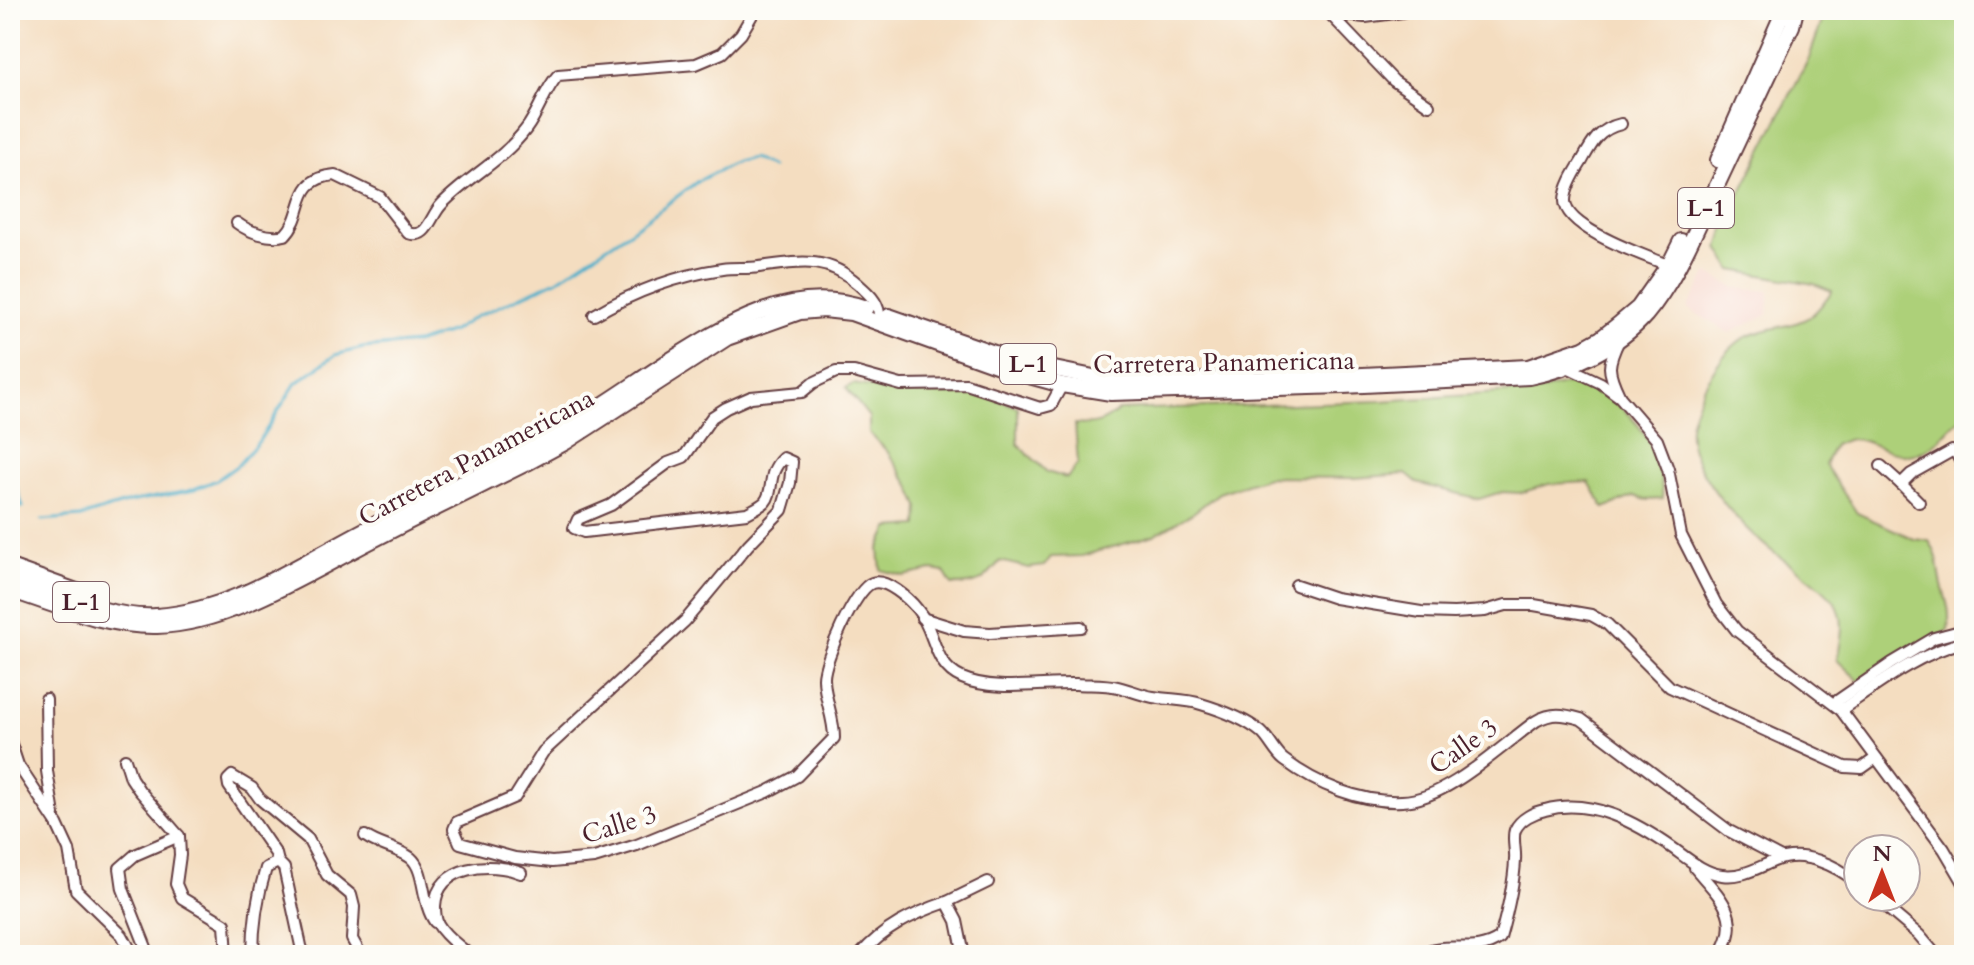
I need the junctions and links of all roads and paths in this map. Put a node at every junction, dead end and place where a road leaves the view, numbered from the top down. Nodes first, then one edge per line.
1 (755, 10) edge
2 (1402, 10) edge
3 (1784, 10) edge
4 (1796, 10) edge
5 (1322, 11) edge
6 (1429, 105) dead end
7 (1621, 124) dead end
8 (237, 223) dead end
9 (1668, 265) junction
10 (879, 313) junction
11 (594, 315) dead end
12 (1620, 337) junction
13 (1567, 367) junction
14 (1062, 385) junction
15 (1620, 397) junction
16 (1881, 466) dead end
17 (1964, 468) edge
18 (1901, 484) junction
19 (1919, 502) dead end
20 (10, 567) edge
21 (10, 579) edge
22 (1296, 585) dead end
23 (10, 590) edge
24 (10, 603) edge
25 (65, 609) junction
26 (155, 616) junction
27 (922, 618) junction
28 (1081, 627) dead end
29 (1964, 630) edge
30 (1964, 642) edge
31 (46, 699) dead end
32 (1838, 707) junction
33 (10, 741) edge
34 (1876, 758) junction
35 (125, 759) dead end
36 (57, 824) junction
37 (10, 825) edge
38 (179, 836) junction
39 (365, 836) dead end
40 (10, 858) edge
41 (1686, 858) junction
42 (1777, 860) junction
43 (278, 862) junction
44 (1842, 870) edge
45 (521, 873) dead end
46 (988, 882) dead end
47 (1964, 883) edge
48 (947, 902) junction
49 (1893, 913) edge
50 (438, 926) junction
51 (133, 955) edge
52 (149, 955) edge
53 (227, 955) edge
54 (253, 955) edge
55 (303, 955) edge
56 (361, 955) edge
57 (469, 955) edge
58 (860, 955) edge
59 (964, 955) edge
60 (1420, 955) edge
61 (1720, 955) edge
62 (1936, 955) edge

1 - 8 street
2 - 5 main road
3 - 9 main road, Carretera Panamericana / L-1
4 - 12 main road, Carretera Panamericana / L-1
5 - 6 street
7 - 9 street
9 - 10 main road, Carretera Panamericana / L-1
10 - 11 street
10 - 26 main road, Carretera Panamericana / L-1
12 - 13 main road, Carretera Panamericana / L-1
12 - 15 street
13 - 14 main road, Carretera Panamericana / L-1
13 - 15 street
14 - 25 main road, Carretera Panamericana / L-1
14 - 27 street, Calle 3
15 - 32 street
16 - 18 street
17 - 18 street
18 - 19 street
20 - 26 main road
21 - 26 main road, Carretera Panamericana / L-1
22 - 34 street
23 - 25 main road, Carretera Panamericana / L-1
24 - 25 main road, L-1
27 - 28 street
27 - 42 street, Calle 3
29 - 32 street
30 - 32 street
31 - 36 street
32 - 34 street
33 - 36 street
34 - 47 street
35 - 38 street
36 - 51 street
37 - 40 street
38 - 52 street
38 - 53 street
39 - 50 street
41 - 42 street
41 - 60 street
41 - 61 street
42 - 44 street
43 - 54 street
43 - 55 street
43 - 56 street
45 - 50 street
46 - 48 street
48 - 58 street
48 - 59 street
49 - 62 street
50 - 57 street

